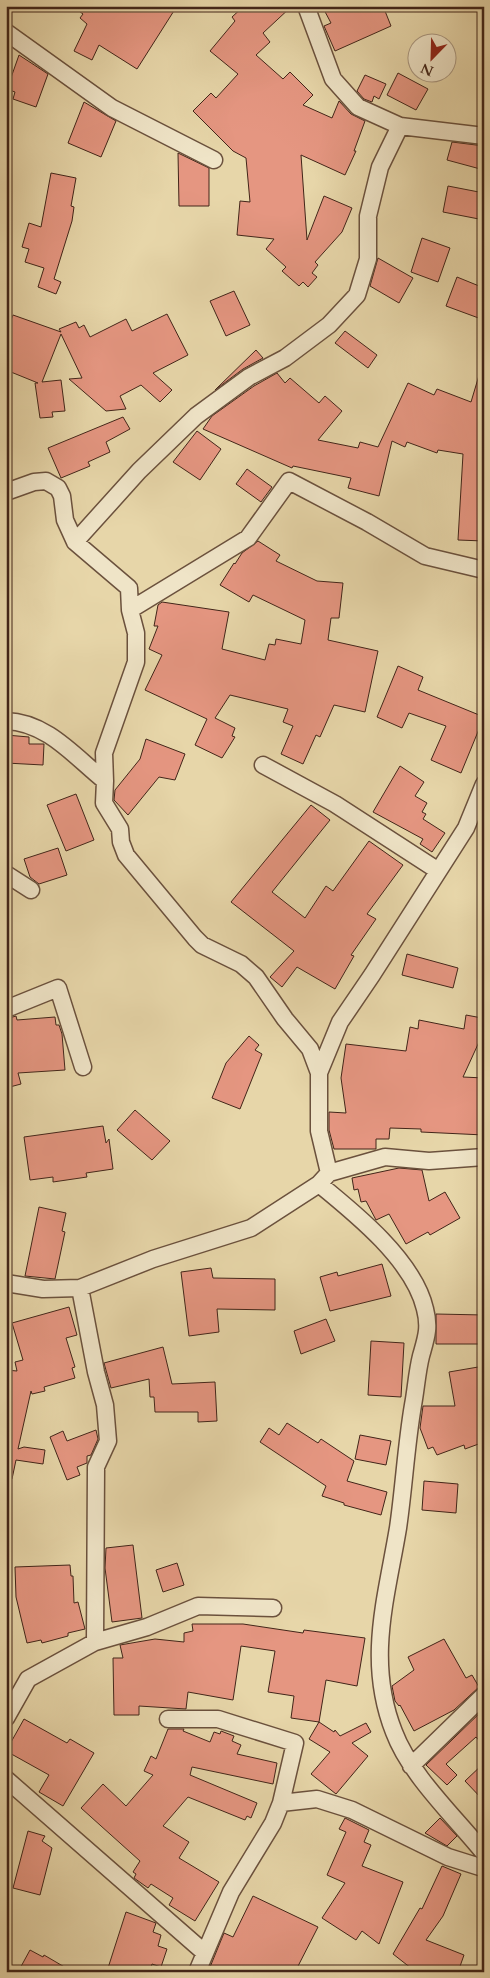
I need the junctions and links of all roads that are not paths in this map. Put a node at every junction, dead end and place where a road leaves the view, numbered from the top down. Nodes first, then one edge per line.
1 (306, 6) edge
2 (6, 32) edge
3 (400, 126) junction
4 (484, 136) edge
5 (214, 160) dead end
6 (6, 492) edge
7 (74, 542) junction
8 (484, 570) edge
9 (130, 610) junction
10 (6, 721) edge
11 (104, 753) junction
12 (75, 757) junction
13 (263, 764) dead end
14 (105, 781) junction
15 (484, 784) edge
16 (437, 870) junction
17 (6, 874) edge
18 (31, 890) dead end
19 (6, 1009) edge
20 (83, 1067) dead end
21 (319, 1073) junction
22 (484, 1157) edge
23 (324, 1178) junction
24 (6, 1283) edge
25 (80, 1288) junction
26 (273, 1608) dead end
27 (95, 1642) junction
28 (484, 1694) edge
29 (6, 1718) edge
30 (168, 1719) dead end
31 (411, 1766) junction
32 (6, 1778) edge
33 (281, 1803) junction
34 (484, 1853) edge
35 (484, 1860) edge
36 (483, 1868) edge
37 (205, 1953) junction
38 (197, 1972) edge

1 - 3 street
2 - 5 street
3 - 4 street
3 - 7 street
6 - 7 street
7 - 9 street
8 - 9 street
9 - 11 street
10 - 12 street
11 - 12 street
11 - 14 street
12 - 14 street
13 - 16 street
14 - 21 street
15 - 16 street
16 - 21 street
17 - 18 street
19 - 20 street
21 - 23 street
22 - 23 street
23 - 25 street
23 - 31 street
24 - 25 street
25 - 27 street
26 - 27 street
27 - 29 street
28 - 31 street
30 - 33 street
31 - 34 street
32 - 37 street
33 - 36 street
33 - 37 street
35 - 36 street
37 - 38 street

